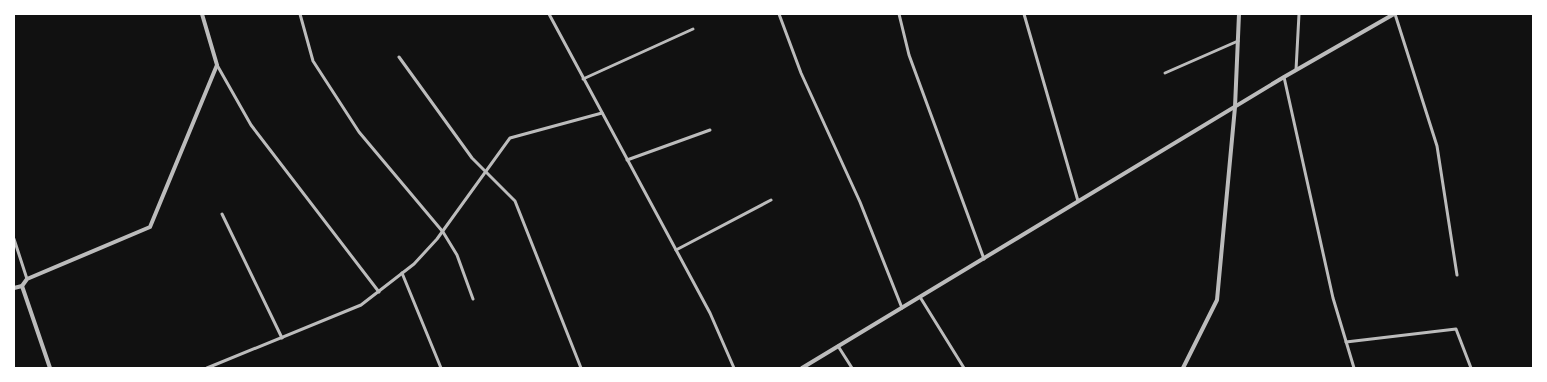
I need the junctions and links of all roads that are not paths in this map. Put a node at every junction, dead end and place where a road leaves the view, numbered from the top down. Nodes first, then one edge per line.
1 (202, 14) edge
2 (300, 14) edge
3 (549, 14) edge
4 (779, 14) edge
5 (899, 14) edge
6 (1024, 14) edge
7 (1240, 14) edge
8 (1299, 14) edge
9 (1394, 14) edge
10 (693, 29) dead end
11 (1238, 41) junction
12 (399, 57) dead end
13 (217, 65) junction
14 (1296, 70) junction
15 (1166, 73) dead end
16 (1284, 77) junction
17 (583, 79) junction
18 (1235, 107) junction
19 (602, 113) junction
20 (710, 130) dead end
21 (627, 160) junction
22 (485, 171) junction
23 (771, 200) dead end
24 (1078, 202) junction
25 (222, 214) dead end
26 (443, 232) junction
27 (14, 239) edge
28 (676, 250) junction
29 (984, 259) junction
30 (402, 274) junction
31 (1457, 275) dead end
32 (27, 279) junction
33 (22, 286) junction
34 (14, 288) edge
35 (379, 292) junction
36 (920, 297) junction
37 (473, 299) dead end
38 (902, 308) junction
39 (282, 338) junction
40 (1346, 342) junction
41 (838, 346) junction
42 (50, 368) edge
43 (207, 368) edge
44 (441, 368) edge
45 (581, 368) edge
46 (734, 368) edge
47 (802, 368) edge
48 (852, 368) edge
49 (964, 368) edge
50 (1183, 368) edge
51 (1354, 368) edge
52 (1471, 368) edge

1 - 13 street
2 - 26 lane
3 - 17 lane
4 - 38 lane
5 - 29 lane
6 - 24 lane
7 - 11 street
8 - 14 lane
9 - 14 street
9 - 31 lane
10 - 17 lane
11 - 15 lane
11 - 18 street
12 - 22 lane
13 - 32 street
13 - 35 lane
14 - 16 street
16 - 18 street
16 - 40 lane
17 - 19 lane
18 - 24 street
18 - 50 street
19 - 21 lane
19 - 22 lane
20 - 21 lane
21 - 28 lane
22 - 26 lane
22 - 45 lane
23 - 28 lane
24 - 29 street
25 - 39 lane
26 - 30 lane
26 - 37 lane
27 - 32 lane
28 - 46 lane
29 - 36 street
30 - 35 lane
30 - 44 lane
32 - 33 street
33 - 34 street
33 - 42 street
35 - 39 lane
36 - 38 street
36 - 49 lane
38 - 41 street
39 - 43 lane
40 - 51 lane
40 - 52 lane
41 - 47 street
41 - 48 lane

